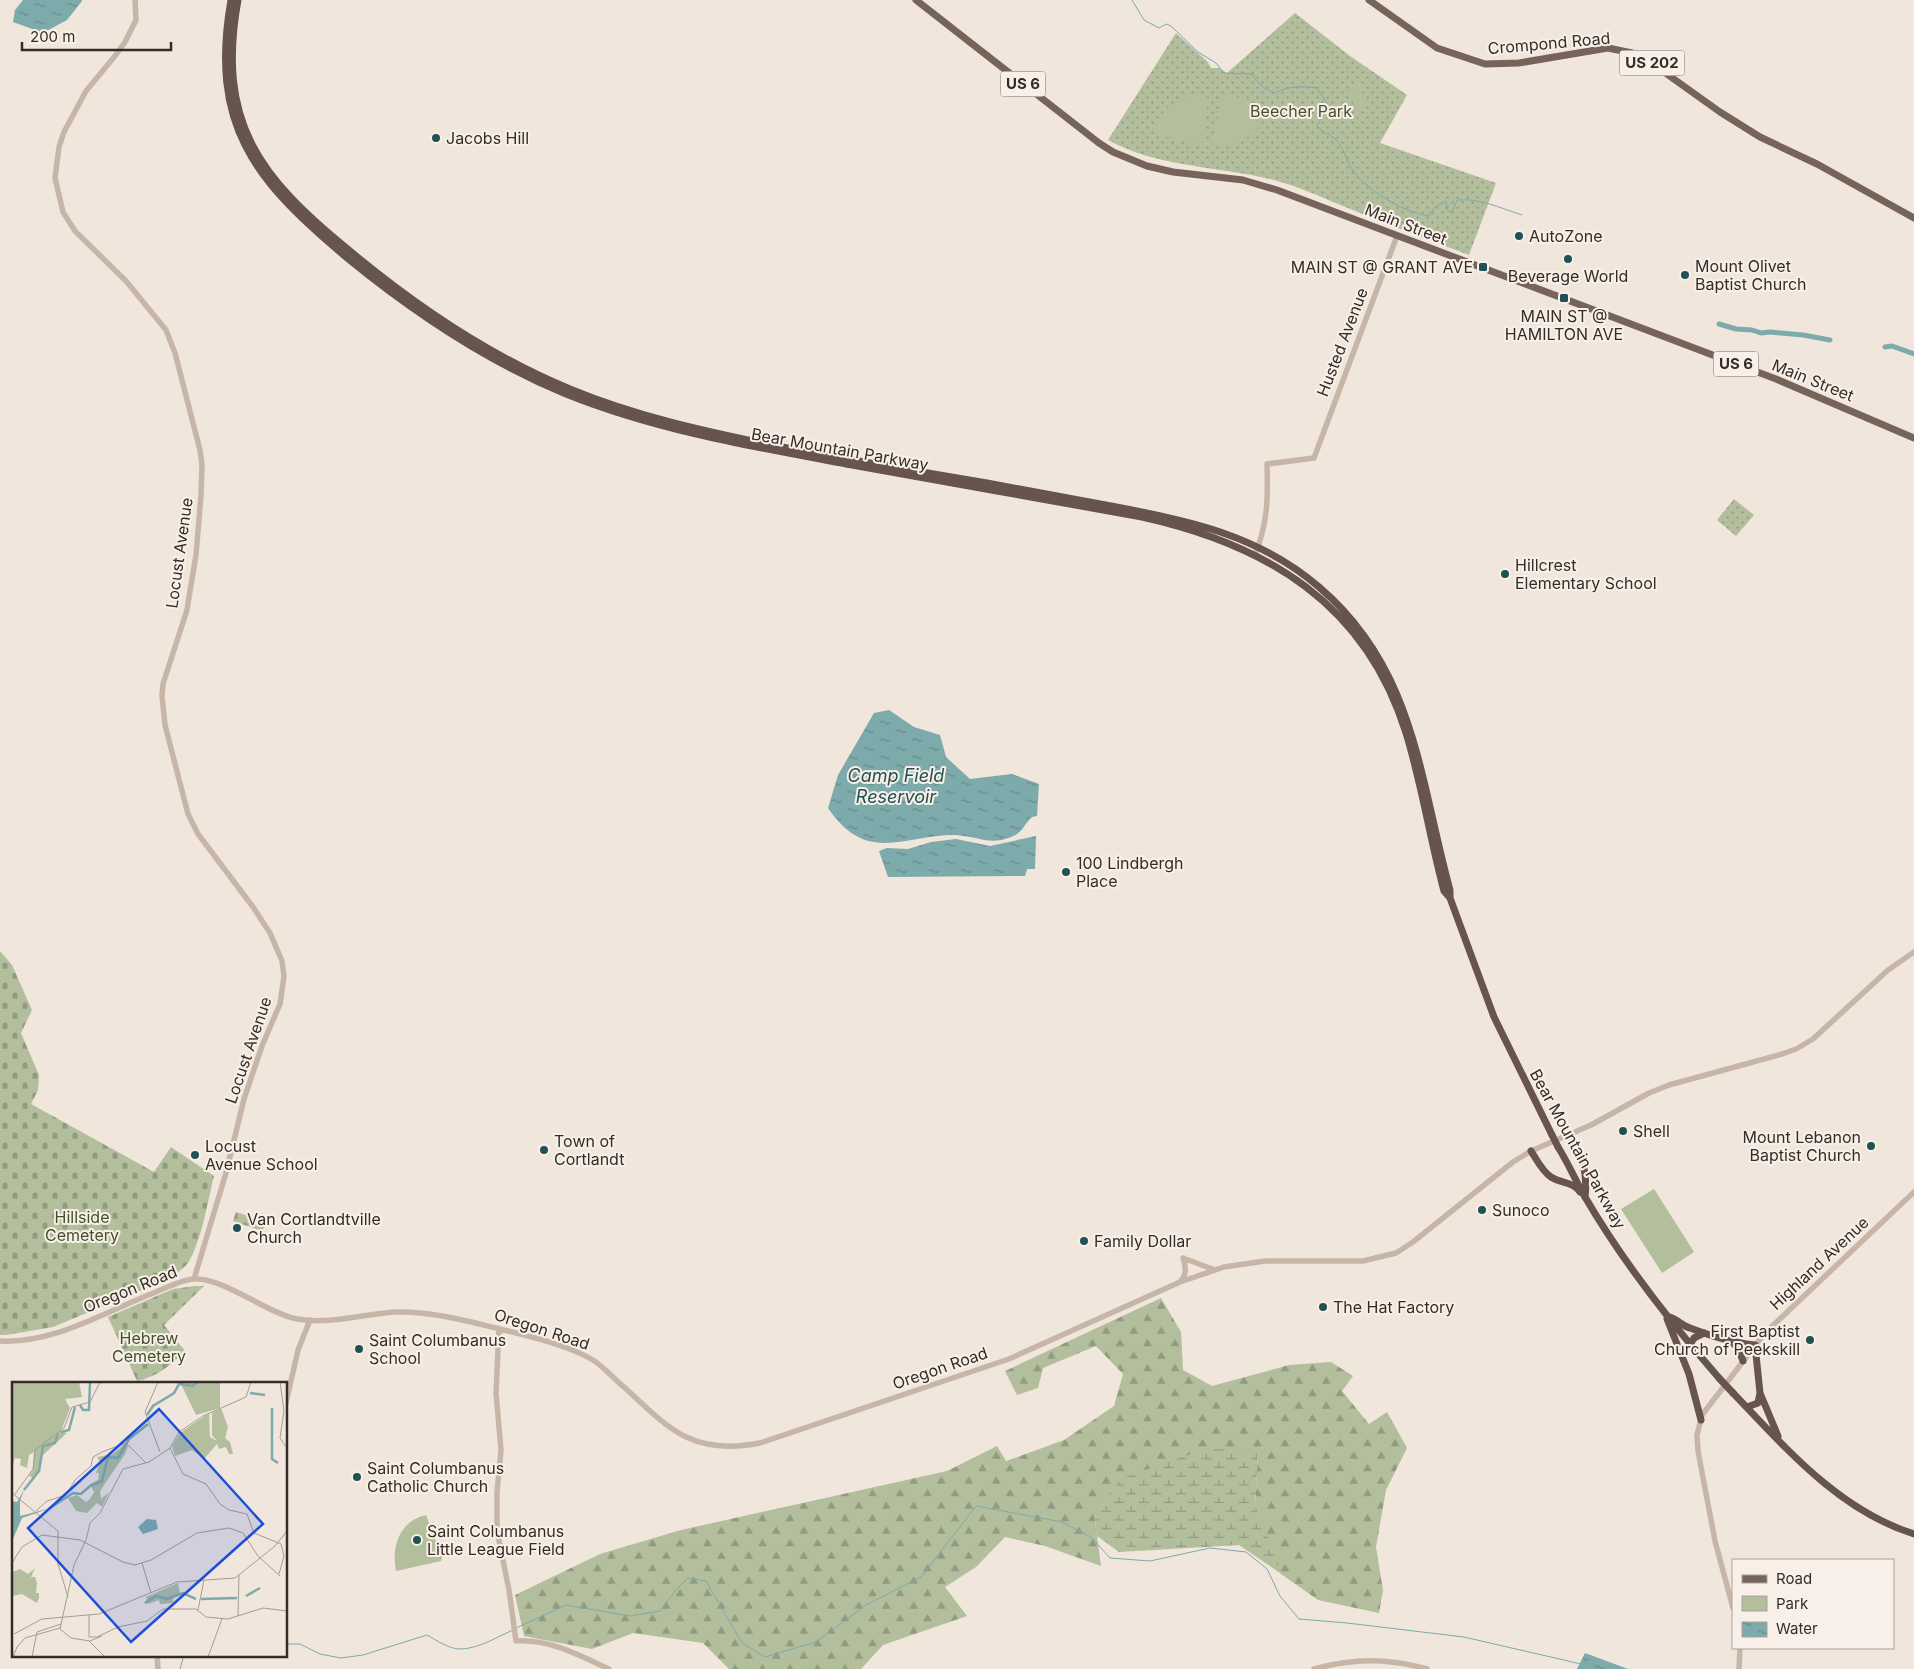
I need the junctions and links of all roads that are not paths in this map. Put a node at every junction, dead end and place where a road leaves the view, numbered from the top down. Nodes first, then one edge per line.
1 (134, 0) edge
2 (231, 0) edge
3 (238, 0) edge
4 (916, 0) edge
5 (1369, 0) edge
6 (1914, 218) edge
7 (1397, 236) junction
8 (1914, 438) edge
9 (1258, 547) junction
10 (1255, 555) junction
11 (1450, 898) junction
12 (1914, 952) edge
13 (1569, 1134) junction
14 (1531, 1151) junction
15 (1566, 1160) junction
16 (1584, 1164) junction
17 (1573, 1174) junction
18 (1559, 1180) junction
19 (1914, 1192) edge
20 (1585, 1197) junction
21 (1215, 1270) junction
22 (194, 1279) junction
23 (1180, 1282) junction
24 (1667, 1316) junction
25 (310, 1320) junction
26 (499, 1329) junction
27 (1704, 1333) junction
28 (0, 1341) edge
29 (1732, 1342) junction
30 (1690, 1345) junction
31 (1755, 1345) junction
32 (1742, 1361) junction
33 (1760, 1393) junction
34 (288, 1394) edge
35 (1747, 1407) junction
36 (1700, 1420) junction
37 (1782, 1443) junction
38 (1914, 1534) edge
39 (1732, 1604) edge
40 (1740, 1649) edge
41 (157, 1656) edge
42 (158, 1669) edge
43 (609, 1669) edge
44 (1314, 1669) edge
45 (1427, 1669) edge
46 (1739, 1669) edge

1 - 22 street, Locust Avenue
2 - 10 highway, Bear Mountain Parkway
3 - 9 highway, Bear Mountain Parkway
4 - 7 main road, Main Street / US 6
5 - 6 main road, Crompond Road / US 202
7 - 8 main road, Main Street / US 6
7 - 9 street, Husted Avenue
9 - 10 street
9 - 11 highway, Bear Mountain Parkway
10 - 11 highway, Bear Mountain Parkway
11 - 15 highway, Bear Mountain Parkway, bridge
12 - 13 street, Oregon Road
13 - 14 street, Oregon Road
13 - 16 highway
14 - 18 highway
14 - 21 street, Oregon Road
15 - 17 highway, Bear Mountain Parkway
15 - 18 highway
16 - 17 highway
16 - 20 highway
17 - 20 highway, Bear Mountain Parkway
18 - 20 highway
19 - 31 street, Highland Avenue
20 - 24 highway, Bear Mountain Parkway
21 - 23 street, Oregon Road
21 - 23 street
22 - 25 street, Oregon Road
22 - 28 street, Oregon Road
23 - 26 street, Oregon Road
24 - 27 highway
24 - 30 highway, Bear Mountain Parkway
24 - 36 highway
25 - 26 street, Oregon Road
25 - 34 street
26 - 43 street
27 - 29 highway
27 - 30 highway
29 - 31 highway
29 - 32 highway
30 - 35 highway, Bear Mountain Parkway, bridge
31 - 32 street, Highland Avenue
31 - 33 highway
32 - 36 street, Highland Avenue
33 - 35 highway
33 - 37 highway
35 - 37 highway, Bear Mountain Parkway
36 - 39 street, Highland Avenue
37 - 38 highway, Bear Mountain Parkway
40 - 46 street
41 - 42 street
44 - 45 street

